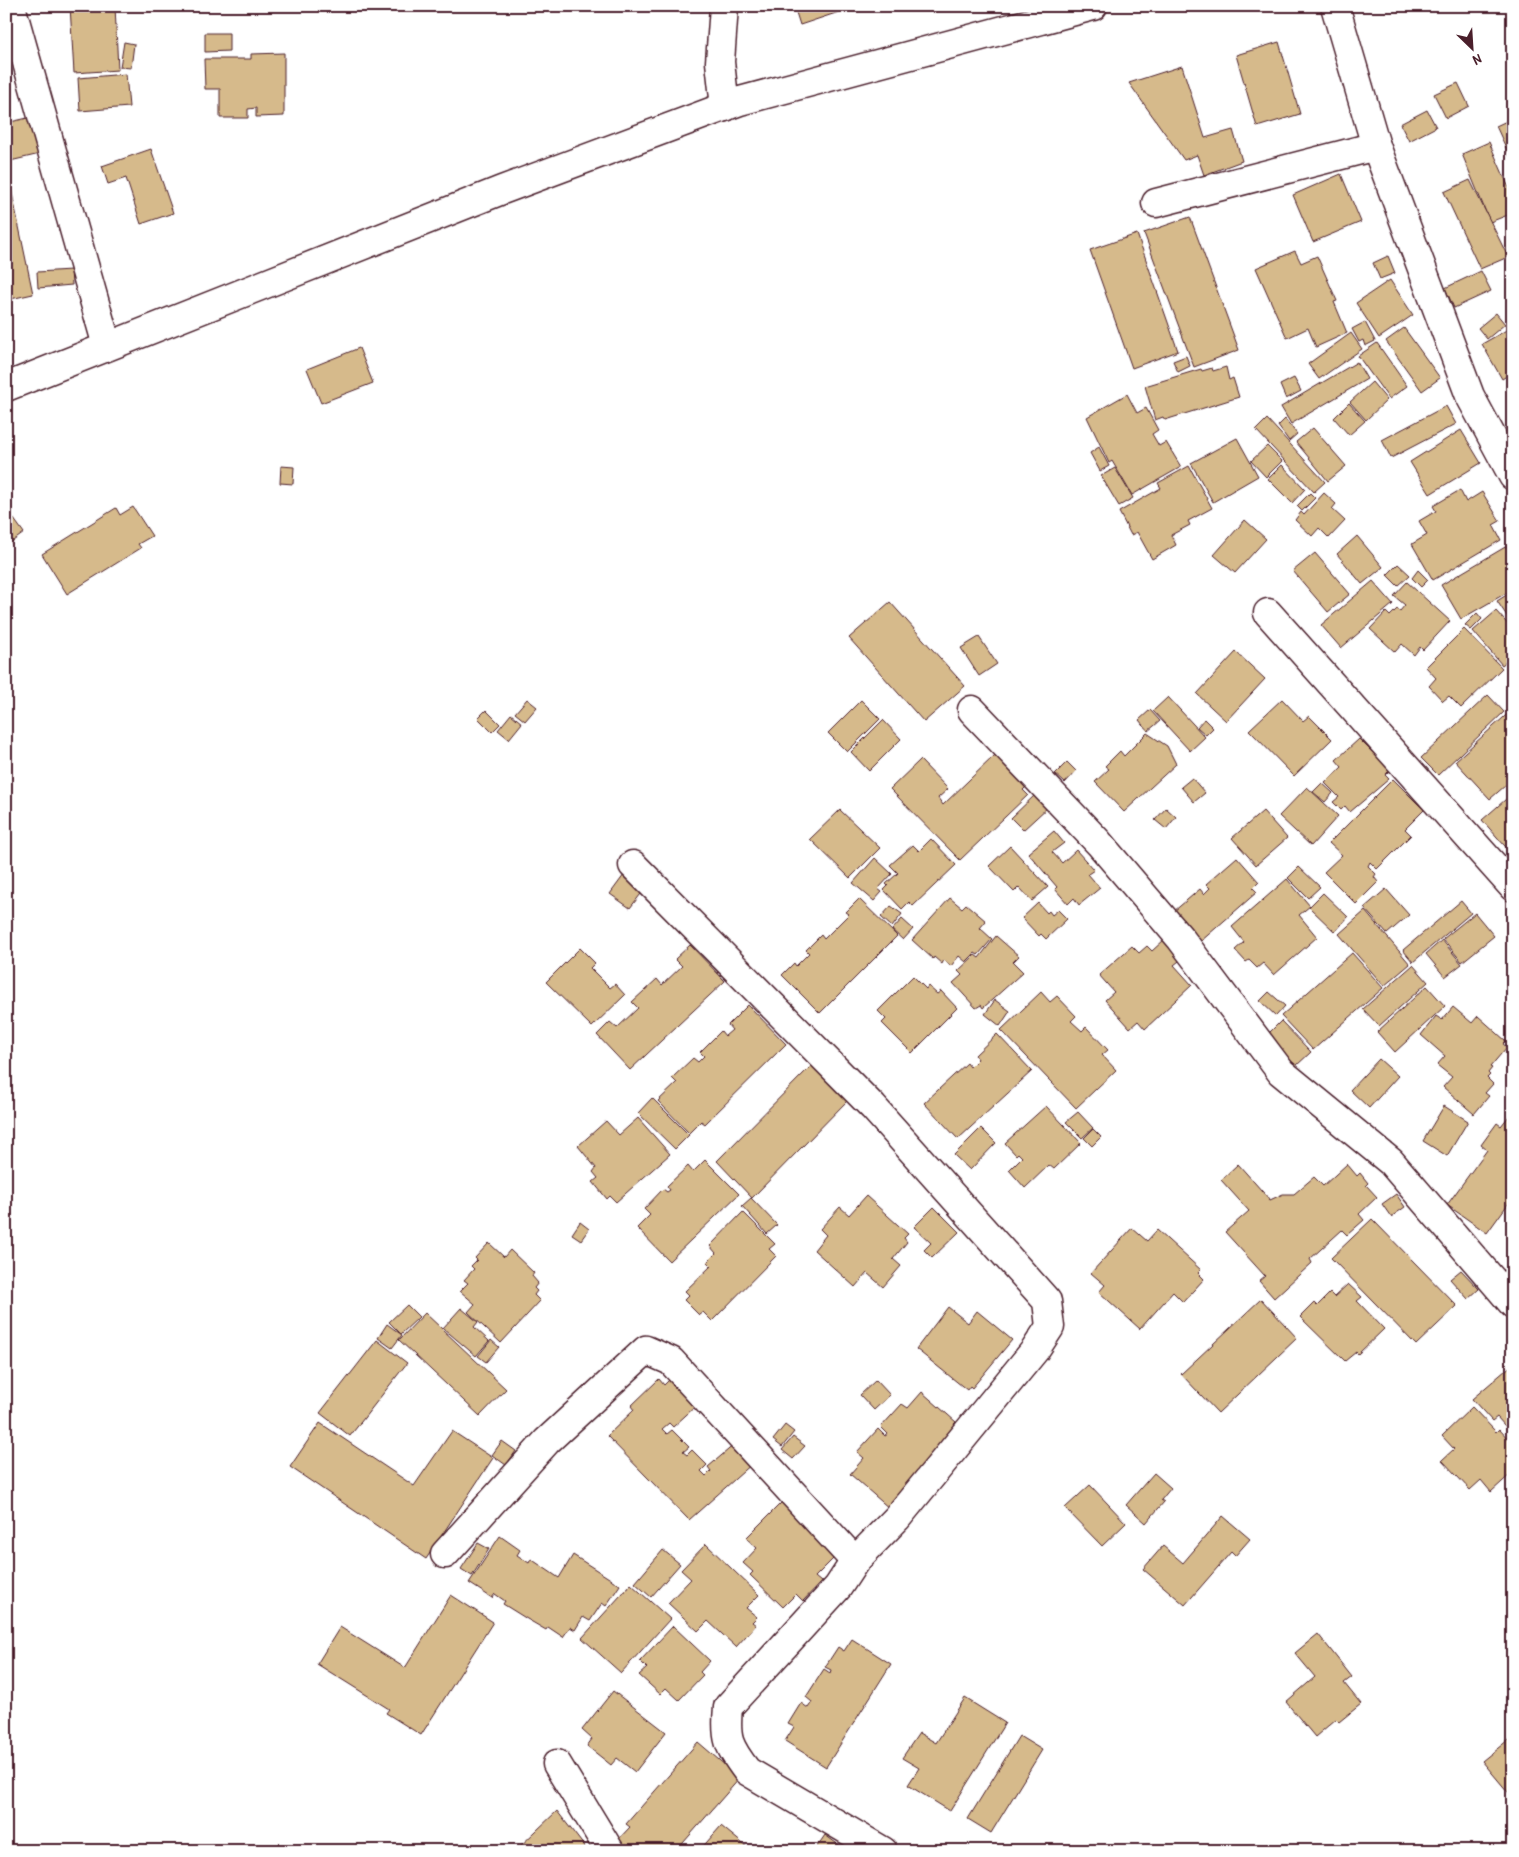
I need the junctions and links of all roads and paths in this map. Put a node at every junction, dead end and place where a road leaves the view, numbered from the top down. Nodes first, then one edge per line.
1 (724, 6) edge
2 (1093, 6) edge
3 (1335, 6) edge
4 (11, 18) edge
5 (724, 107) junction
6 (1376, 146) junction
7 (1156, 203) dead end
8 (106, 346) junction
9 (6, 387) edge
10 (1513, 476) edge
11 (1268, 613) dead end
12 (972, 710) dead end
13 (633, 865) dead end
14 (1513, 888) edge
15 (1513, 1304) edge
16 (445, 1554) dead end
17 (855, 1561) junction
18 (557, 1764) dead end
19 (610, 1851) edge
20 (883, 1851) edge

1 - 5 street
2 - 5 street
3 - 6 street
4 - 8 street
5 - 8 street
6 - 7 street
6 - 10 street
8 - 9 street
11 - 14 street
12 - 15 street
13 - 17 street
16 - 17 street
17 - 20 street
18 - 19 street

